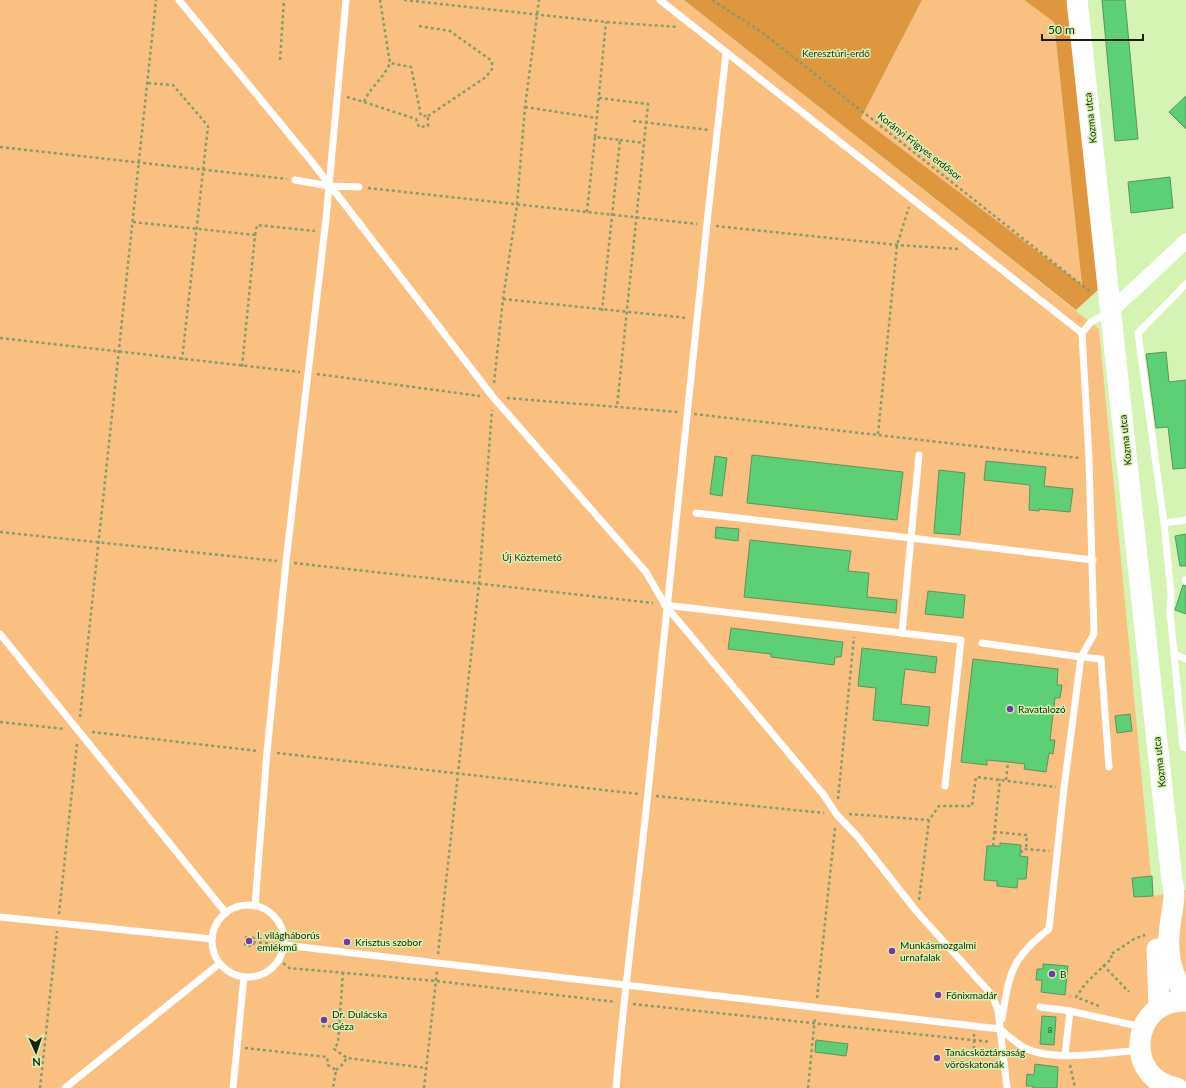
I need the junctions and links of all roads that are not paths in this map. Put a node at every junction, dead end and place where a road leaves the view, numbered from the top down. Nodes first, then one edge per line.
1 (179, 0) edge
2 (346, 0) edge
3 (660, 0) edge
4 (1077, 0) edge
5 (726, 53) junction
6 (295, 180) road end
7 (329, 186) junction
8 (359, 187) road end
9 (1186, 241) edge
10 (1186, 284) edge
11 (1111, 311) junction
12 (1082, 333) junction
13 (919, 455) dead end
14 (696, 513) dead end
15 (1186, 520) edge
16 (1164, 523) junction
17 (911, 538) junction
18 (1093, 560) junction
19 (665, 605) junction
20 (902, 633) junction
21 (0, 634) edge
22 (982, 643) dead end
23 (1174, 654) junction
24 (1081, 657) junction
25 (1186, 659) edge
26 (1186, 748) edge
27 (1109, 767) dead end
28 (946, 786) dead end
29 (1172, 880) junction
30 (255, 906) junction
31 (226, 912) junction
32 (0, 917) edge
33 (212, 939) junction
34 (284, 945) junction
35 (220, 964) junction
36 (244, 977) junction
37 (625, 986) junction
38 (1186, 995) edge
39 (1186, 1001) edge
40 (1040, 1007) dead end
41 (1159, 1008) junction
42 (1070, 1011) junction
43 (1142, 1028) junction
44 (1000, 1029) junction
45 (1140, 1050) junction
46 (1065, 1055) junction
47 (65, 1088) edge
48 (233, 1088) edge
49 (616, 1088) edge
50 (1007, 1088) edge
51 (1174, 1088) edge

1 - 7 lane
2 - 7 lane
3 - 5 lane
4 - 11 street, Kozma utca
5 - 12 lane
5 - 19 lane
6 - 7 lane
7 - 8 lane
7 - 19 lane
7 - 30 lane
9 - 11 street
10 - 16 lane
11 - 12 lane
11 - 29 street, Kozma utca
12 - 18 lane
13 - 17 lane
14 - 17 lane
15 - 16 lane
16 - 23 lane
17 - 18 lane
17 - 20 lane
18 - 24 lane
19 - 20 lane
19 - 37 lane
19 - 44 lane
20 - 28 lane
21 - 31 lane
22 - 24 lane
23 - 25 lane
23 - 26 lane
24 - 27 lane
24 - 44 lane
29 - 38 street, Kozma utca
29 - 41 street, Kozma utca
30 - 31 lane
30 - 34 lane
31 - 33 lane
32 - 33 lane
33 - 35 lane
34 - 36 lane
34 - 37 lane
35 - 36 lane
35 - 47 lane
36 - 48 lane
37 - 44 lane
37 - 49 lane
39 - 41 street
40 - 42 lane
41 - 43 street
42 - 43 lane
42 - 46 lane
43 - 45 street
44 - 46 lane
44 - 50 lane
45 - 46 lane
45 - 51 street

